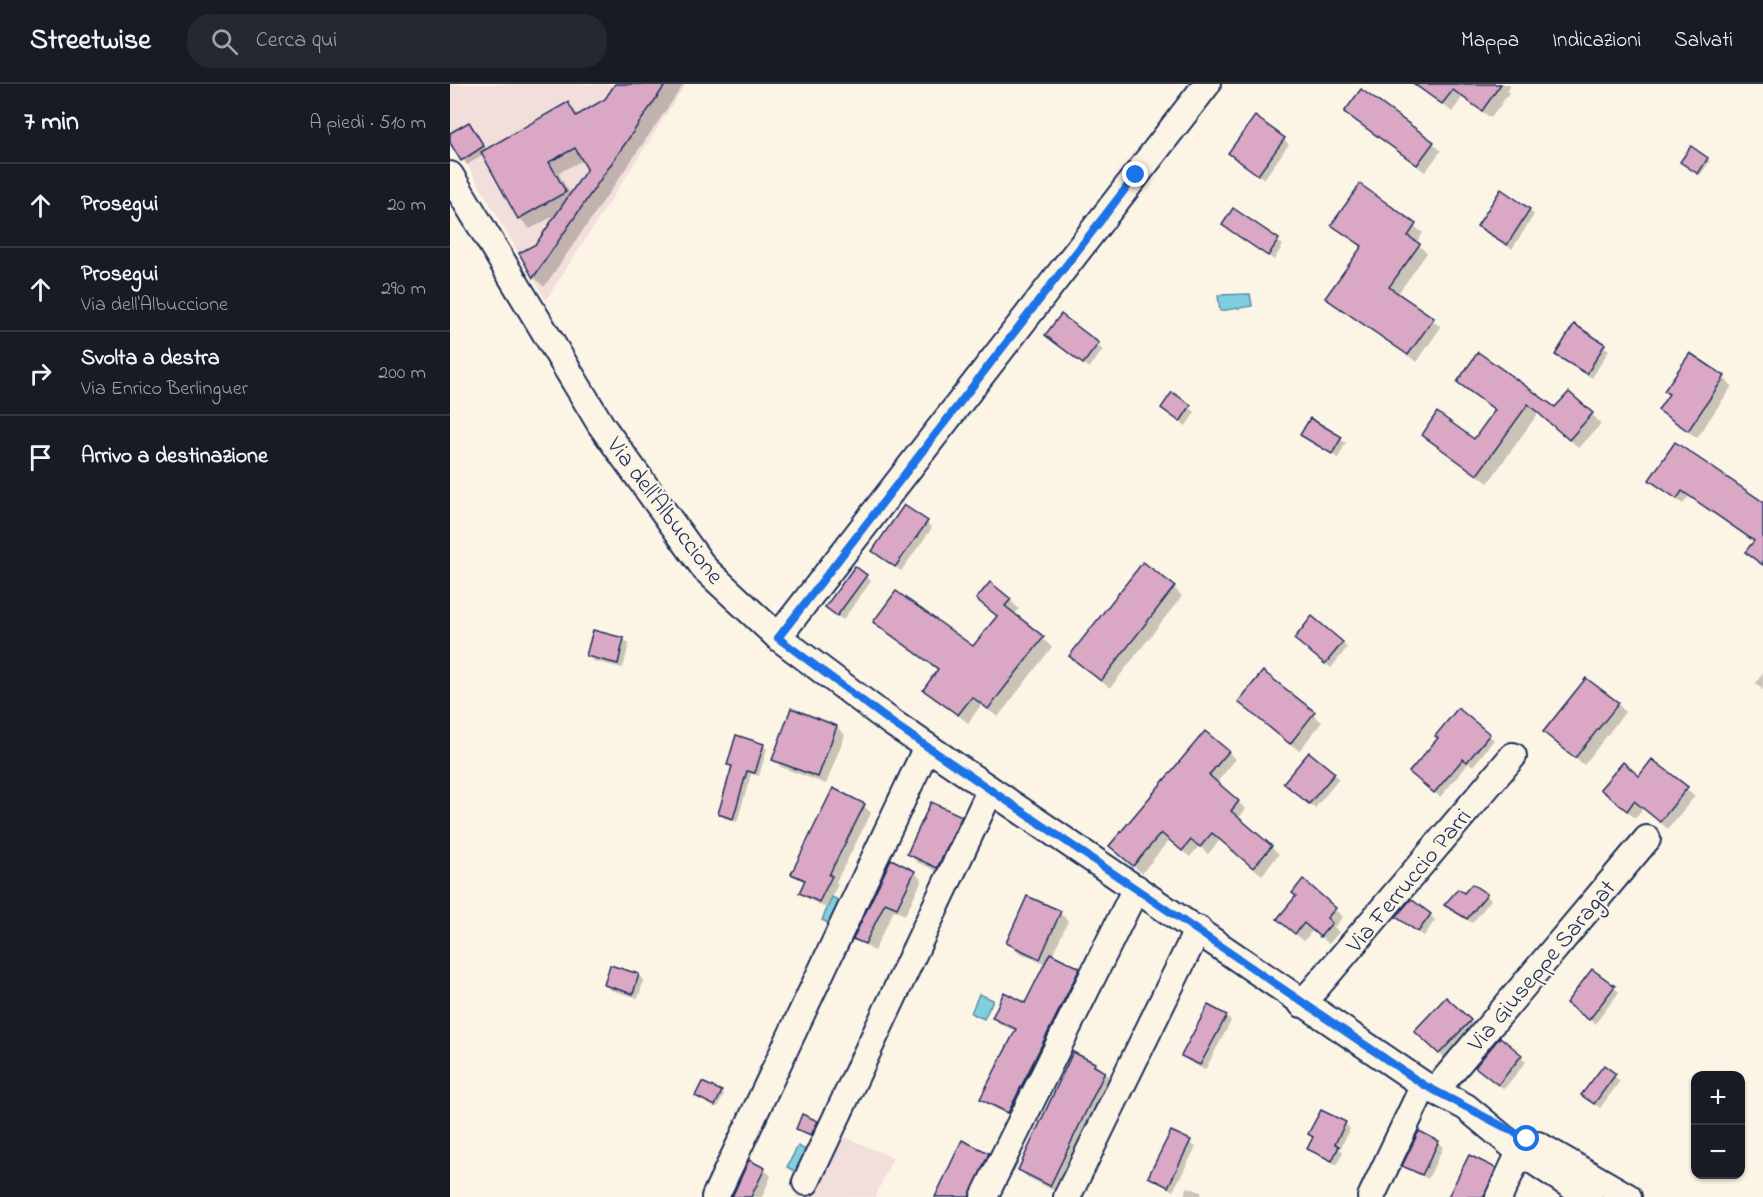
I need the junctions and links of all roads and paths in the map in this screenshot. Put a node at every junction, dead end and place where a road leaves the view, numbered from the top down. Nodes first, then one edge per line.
1 (1207, 84) edge
2 (450, 175) edge
3 (778, 638) junction
4 (927, 747) junction
5 (1513, 756) dead end
6 (990, 791) junction
7 (1647, 839) dead end
8 (1136, 888) junction
9 (1198, 929) junction
10 (1302, 1004) junction
11 (1429, 1088) junction
12 (1466, 1107) junction
13 (1520, 1152) junction
14 (806, 1182) dead end
15 (715, 1197) edge
16 (984, 1197) edge
17 (1066, 1197) edge
18 (1371, 1197) edge
19 (1499, 1197) edge
20 (1588, 1197) edge
21 (1628, 1197) edge

1 - 3 street
2 - 3 street, Via dell'Albuccione
3 - 4 street, Via dell'Albuccione
4 - 6 street, Via dell'Albuccione
4 - 15 street
5 - 10 street, Via Ferruccio Parri
6 - 8 street, Via dell'Albuccione
6 - 14 street
7 - 11 street, Via Giuseppe Saragat
8 - 9 street, Via dell'Albuccione
8 - 16 street
9 - 10 street, Via dell'Albuccione
9 - 17 street
10 - 11 street, Via dell'Albuccione
11 - 12 street, Via dell'Albuccione
11 - 18 street, Via Giuseppe Saragat
12 - 13 street, Via dell'Albuccione
12 - 21 street
13 - 19 street
13 - 20 street, Via dell'Albuccione

